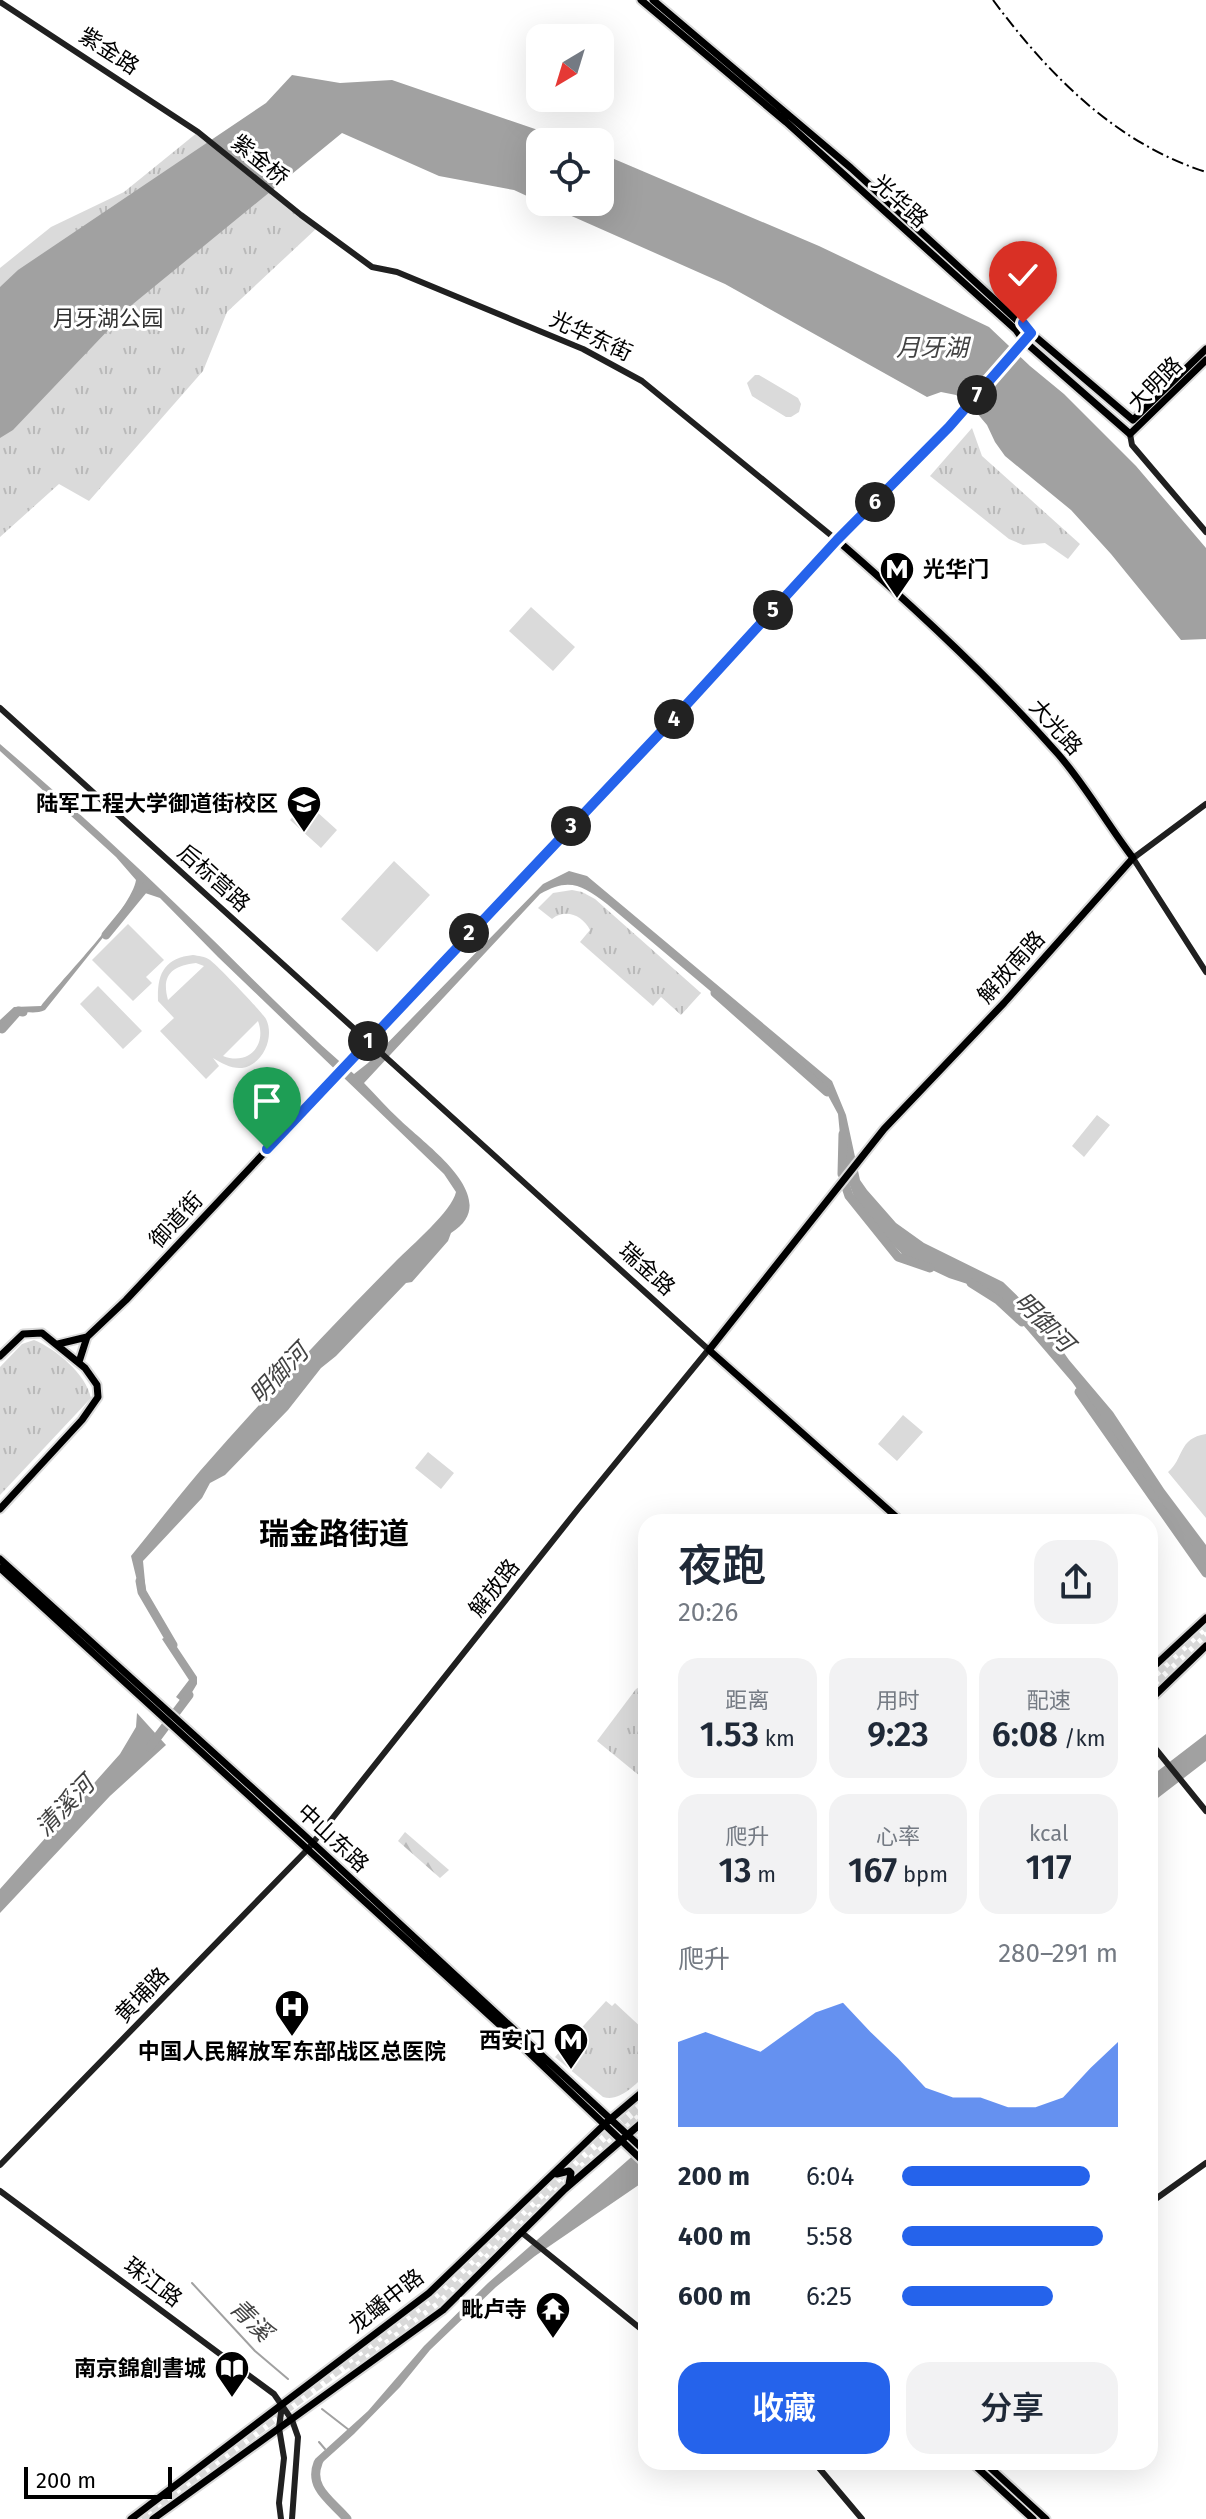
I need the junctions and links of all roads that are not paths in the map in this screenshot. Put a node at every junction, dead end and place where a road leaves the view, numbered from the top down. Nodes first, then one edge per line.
1 (641, 0) edge
2 (653, 0) edge
3 (0, 2) edge
4 (198, 132) joint
5 (301, 215) joint
6 (1031, 333) junction
7 (1024, 341) junction
8 (1206, 349) edge
9 (1206, 360) edge
10 (1133, 420) joint
11 (1130, 434) junction
12 (1206, 532) edge
13 (837, 540) junction
14 (848, 550) joint
15 (870, 570) joint
16 (882, 579) joint
17 (904, 599) joint
18 (0, 708) edge
19 (1206, 804) edge
20 (1133, 858) junction
21 (1206, 972) edge
22 (367, 1042) junction
23 (884, 1129) junction
24 (833, 1193) junction
25 (788, 1250) joint
26 (87, 1337) junction
27 (58, 1344) junction
28 (709, 1350) junction
29 (0, 1356) edge
30 (79, 1362) junction
31 (0, 1509) edge
32 (893, 1514) edge
33 (0, 1559) edge
34 (0, 1568) edge
35 (1206, 1618) edge
36 (1206, 1646) edge
37 (1158, 1663) edge
38 (1158, 1690) edge
39 (158, 1707) junction
40 (1158, 1752) edge
41 (1206, 1811) edge
42 (311, 1846) junction
43 (638, 2096) edge
44 (608, 2122) junction
45 (638, 2126) edge
46 (624, 2137) junction
47 (638, 2148) edge
48 (1206, 2163) edge
49 (0, 2165) edge
50 (552, 2177) junction
51 (565, 2189) junction
52 (0, 2191) edge
53 (1158, 2197) edge
54 (521, 2232) junction
55 (638, 2327) edge
56 (282, 2405) junction
57 (292, 2420) junction
58 (279, 2428) junction
59 (821, 2470) edge
60 (980, 2470) edge
61 (993, 2470) edge
62 (131, 2519) edge
63 (153, 2519) edge
64 (281, 2519) edge
65 (292, 2519) edge
66 (862, 2519) edge
67 (1033, 2519) edge
68 (1046, 2519) edge

1 - 7 main road, 光华路
2 - 6 main road, 光华路
3 - 4 street, 紫金路
4 - 5 street, 紫金桥
5 - 13 street, 光华东街
6 - 7 main road, 御道街
6 - 10 main road, 光华路
7 - 11 main road, 光华路
7 - 13 main road, 御道街
8 - 10 main road, 大明路
9 - 11 main road, 大明路
11 - 12 street
13 - 14 street
13 - 22 main road, 御道街
14 - 15 main road
15 - 16 street
16 - 17 main road
17 - 20 street, 大光路
18 - 22 street, 后标营路
19 - 20 street, 解放南路
20 - 21 street, 大光路
20 - 23 street, 解放南路
22 - 26 main road, 御道街
22 - 28 street, 瑞金路
23 - 24 main road
23 - 24 street, 解放南路
24 - 25 main road
25 - 28 street
26 - 27 main road, 御道街
26 - 30 main road
27 - 29 main road
27 - 30 main road
28 - 32 street, 瑞金路
28 - 42 street, 解放路
30 - 31 main road
33 - 39 main road, 中山东路
34 - 39 main road, 中山东路
35 - 37 main road
36 - 38 main road
39 - 42 main road, 中山东路
40 - 41 street
42 - 44 main road, 中山东路
42 - 49 street, 黄埔路
43 - 44 main road, 龙蟠中路
44 - 46 main road, 中山东路
44 - 50 main road, 龙蟠中路
45 - 46 main road, 龙蟠中路
46 - 47 main road, 中山东路
46 - 51 main road, 龙蟠中路
48 - 53 street
50 - 51 main road
50 - 56 main road, 龙蟠中路
51 - 54 main road, 龙蟠中路
52 - 56 street, 珠江路
54 - 55 street
54 - 57 main road, 龙蟠中路
56 - 57 street, 珠江路
56 - 58 street
56 - 62 main road, 龙蟠中路
57 - 58 main road, 龙蟠中路
57 - 65 street, 珠江路
58 - 63 main road, 龙蟠中路
58 - 64 street
59 - 66 street
60 - 67 main road
61 - 68 main road

